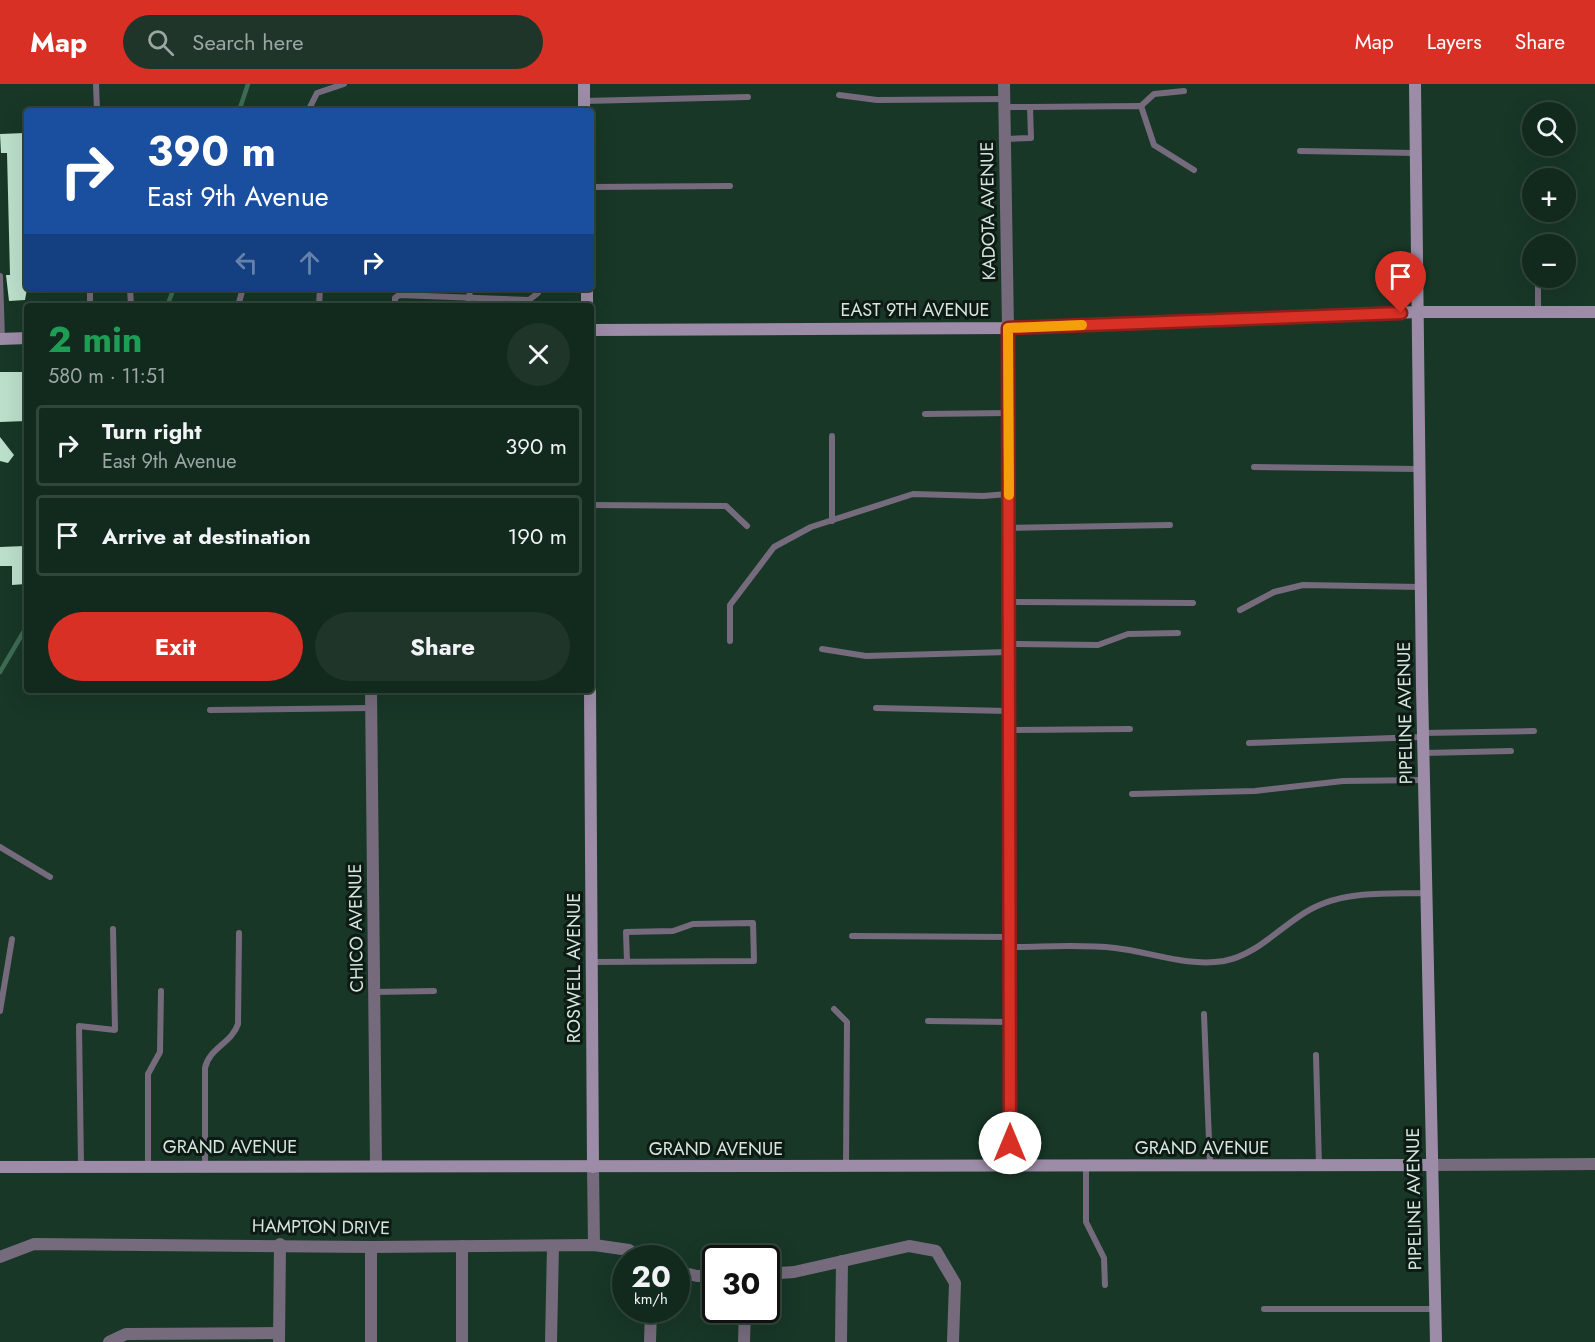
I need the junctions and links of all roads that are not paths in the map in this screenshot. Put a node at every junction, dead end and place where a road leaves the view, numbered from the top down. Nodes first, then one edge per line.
1 (96, 84) edge
2 (344, 84) edge
3 (584, 84) edge
4 (1004, 84) edge
5 (1415, 84) edge
6 (1184, 91) dead end
7 (839, 95) dead end
8 (748, 97) dead end
9 (1004, 103) junction
10 (584, 106) edge
11 (1142, 106) junction
12 (1030, 107) junction
13 (97, 108) edge
14 (310, 108) edge
15 (1005, 139) junction
16 (1300, 151) dead end
17 (1416, 153) junction
18 (1194, 170) dead end
19 (730, 186) dead end
20 (594, 187) edge
21 (0, 276) edge
22 (1538, 288) edge
23 (470, 291) edge
24 (538, 291) edge
25 (469, 299) junction
26 (395, 303) edge
27 (1418, 312) junction
28 (1538, 312) junction
29 (1595, 312) edge
30 (1008, 328) junction
31 (594, 330) edge
32 (24, 338) edge
33 (1, 339) edge
34 (1009, 413) junction
35 (925, 414) dead end
36 (832, 436) dead end
37 (1254, 467) dead end
38 (1420, 469) junction
39 (1009, 494) junction
40 (594, 505) edge
41 (832, 520) junction
42 (1170, 525) dead end
43 (747, 526) dead end
44 (1009, 528) junction
45 (1421, 587) junction
46 (1009, 602) junction
47 (1193, 603) dead end
48 (1240, 610) dead end
49 (1178, 633) dead end
50 (730, 641) dead end
51 (1009, 648) junction
52 (822, 649) dead end
53 (371, 693) edge
54 (590, 693) edge
55 (371, 708) junction
56 (876, 708) dead end
57 (210, 711) dead end
58 (1009, 711) junction
59 (1130, 729) dead end
60 (1009, 730) junction
61 (1534, 731) dead end
62 (1423, 735) junction
63 (1249, 743) dead end
64 (1511, 751) dead end
65 (1423, 753) junction
66 (1424, 780) junction
67 (1132, 794) dead end
68 (0, 847) edge
69 (50, 877) dead end
70 (1426, 893) junction
71 (113, 929) dead end
72 (239, 933) dead end
73 (852, 936) dead end
74 (12, 939) dead end
75 (1010, 942) junction
76 (592, 962) junction
77 (627, 962) junction
78 (161, 991) dead end
79 (374, 992) junction
80 (434, 992) dead end
81 (834, 1009) dead end
82 (0, 1011) edge
83 (1204, 1014) dead end
84 (928, 1021) dead end
85 (1010, 1022) junction
86 (1316, 1055) dead end
87 (1595, 1164) edge
88 (81, 1165) junction
89 (148, 1165) junction
90 (205, 1165) junction
91 (1319, 1165) junction
92 (1431, 1165) junction
93 (376, 1166) junction
94 (846, 1166) junction
95 (1010, 1166) junction
96 (1086, 1166) junction
97 (1210, 1166) junction
98 (0, 1167) edge
99 (593, 1167) junction
100 (280, 1244) junction
101 (594, 1245) junction
102 (462, 1246) junction
103 (553, 1246) junction
104 (371, 1247) junction
105 (612, 1248) edge
106 (0, 1257) edge
107 (842, 1261) junction
108 (780, 1273) edge
109 (1106, 1285) dead end
110 (1264, 1309) dead end
111 (1435, 1309) junction
112 (651, 1323) edge
113 (745, 1323) edge
114 (192, 1337) edge
115 (279, 1337) edge
116 (109, 1342) edge
117 (371, 1342) edge
118 (462, 1342) edge
119 (551, 1342) edge
120 (650, 1342) edge
121 (744, 1342) edge
122 (841, 1342) edge
123 (953, 1342) edge
124 (1436, 1342) edge

1 - 13 lane
2 - 14 lane
3 - 10 street
4 - 9 street, KADOTA AVENUE
5 - 17 street, PIPELINE AVENUE
6 - 11 lane
7 - 9 lane
8 - 10 lane
9 - 12 lane
9 - 15 street, KADOTA AVENUE
11 - 12 lane
11 - 18 lane
12 - 15 lane
15 - 30 street, KADOTA AVENUE
16 - 17 lane
17 - 27 street, PIPELINE AVENUE
19 - 20 lane
21 - 33 lane
22 - 28 lane
23 - 25 lane
24 - 25 lane
25 - 26 lane
27 - 28 street, EAST 9TH AVENUE
27 - 30 street, EAST 9TH AVENUE
27 - 38 street, PIPELINE AVENUE
28 - 29 street, EAST 9TH AVENUE
30 - 31 street, EAST 9TH AVENUE
30 - 34 street, KADOTA AVENUE
32 - 33 street
34 - 35 lane
34 - 39 street, KADOTA AVENUE
36 - 41 lane
37 - 38 lane
38 - 45 street, PIPELINE AVENUE
39 - 41 lane
39 - 44 street, KADOTA AVENUE
40 - 43 lane
41 - 50 lane
42 - 44 lane
44 - 46 street, KADOTA AVENUE
45 - 48 lane
45 - 62 street, PIPELINE AVENUE
46 - 47 lane
46 - 51 street, KADOTA AVENUE
49 - 51 lane
51 - 52 lane
51 - 58 street, KADOTA AVENUE
53 - 55 street, CHICO AVENUE
54 - 76 street, ROSWELL AVENUE
55 - 57 lane
55 - 79 street, CHICO AVENUE
56 - 58 lane
58 - 60 street, KADOTA AVENUE
59 - 60 lane
60 - 75 street, KADOTA AVENUE
61 - 62 lane
62 - 63 lane
62 - 65 street, PIPELINE AVENUE
64 - 65 lane
65 - 66 street, PIPELINE AVENUE
66 - 67 lane
66 - 70 street, PIPELINE AVENUE
68 - 69 lane
70 - 75 lane
70 - 92 street, PIPELINE AVENUE
71 - 88 lane
72 - 90 lane
73 - 75 lane
74 - 82 lane
75 - 85 street, KADOTA AVENUE
76 - 77 lane
76 - 99 street, ROSWELL AVENUE
77 - 77 lane
78 - 89 lane
79 - 80 lane
79 - 93 street, CHICO AVENUE
81 - 94 lane
83 - 97 lane
84 - 85 lane
85 - 95 street, KADOTA AVENUE
86 - 91 lane
87 - 92 street
88 - 89 street, GRAND AVENUE
88 - 98 street, GRAND AVENUE
89 - 90 street, GRAND AVENUE
90 - 93 street, GRAND AVENUE
91 - 92 street, GRAND AVENUE
91 - 97 street, GRAND AVENUE
92 - 111 street, PIPELINE AVENUE
93 - 99 street, GRAND AVENUE
94 - 95 street, GRAND AVENUE
94 - 99 street, GRAND AVENUE
95 - 96 street, GRAND AVENUE
96 - 97 street, GRAND AVENUE
96 - 109 lane
99 - 101 street, ROSWELL AVENUE
100 - 104 street, HAMPTON DRIVE
100 - 106 street, HAMPTON DRIVE
100 - 115 street
101 - 103 street, HAMPTON DRIVE
101 - 105 street, HAMPTON DRIVE
102 - 103 street, HAMPTON DRIVE
102 - 104 street, HAMPTON DRIVE
102 - 118 street
103 - 119 street
104 - 117 street
107 - 108 street
107 - 122 street
107 - 123 street
110 - 111 lane
111 - 124 street, PIPELINE AVENUE
112 - 120 street
113 - 121 street
114 - 115 street
114 - 116 street

